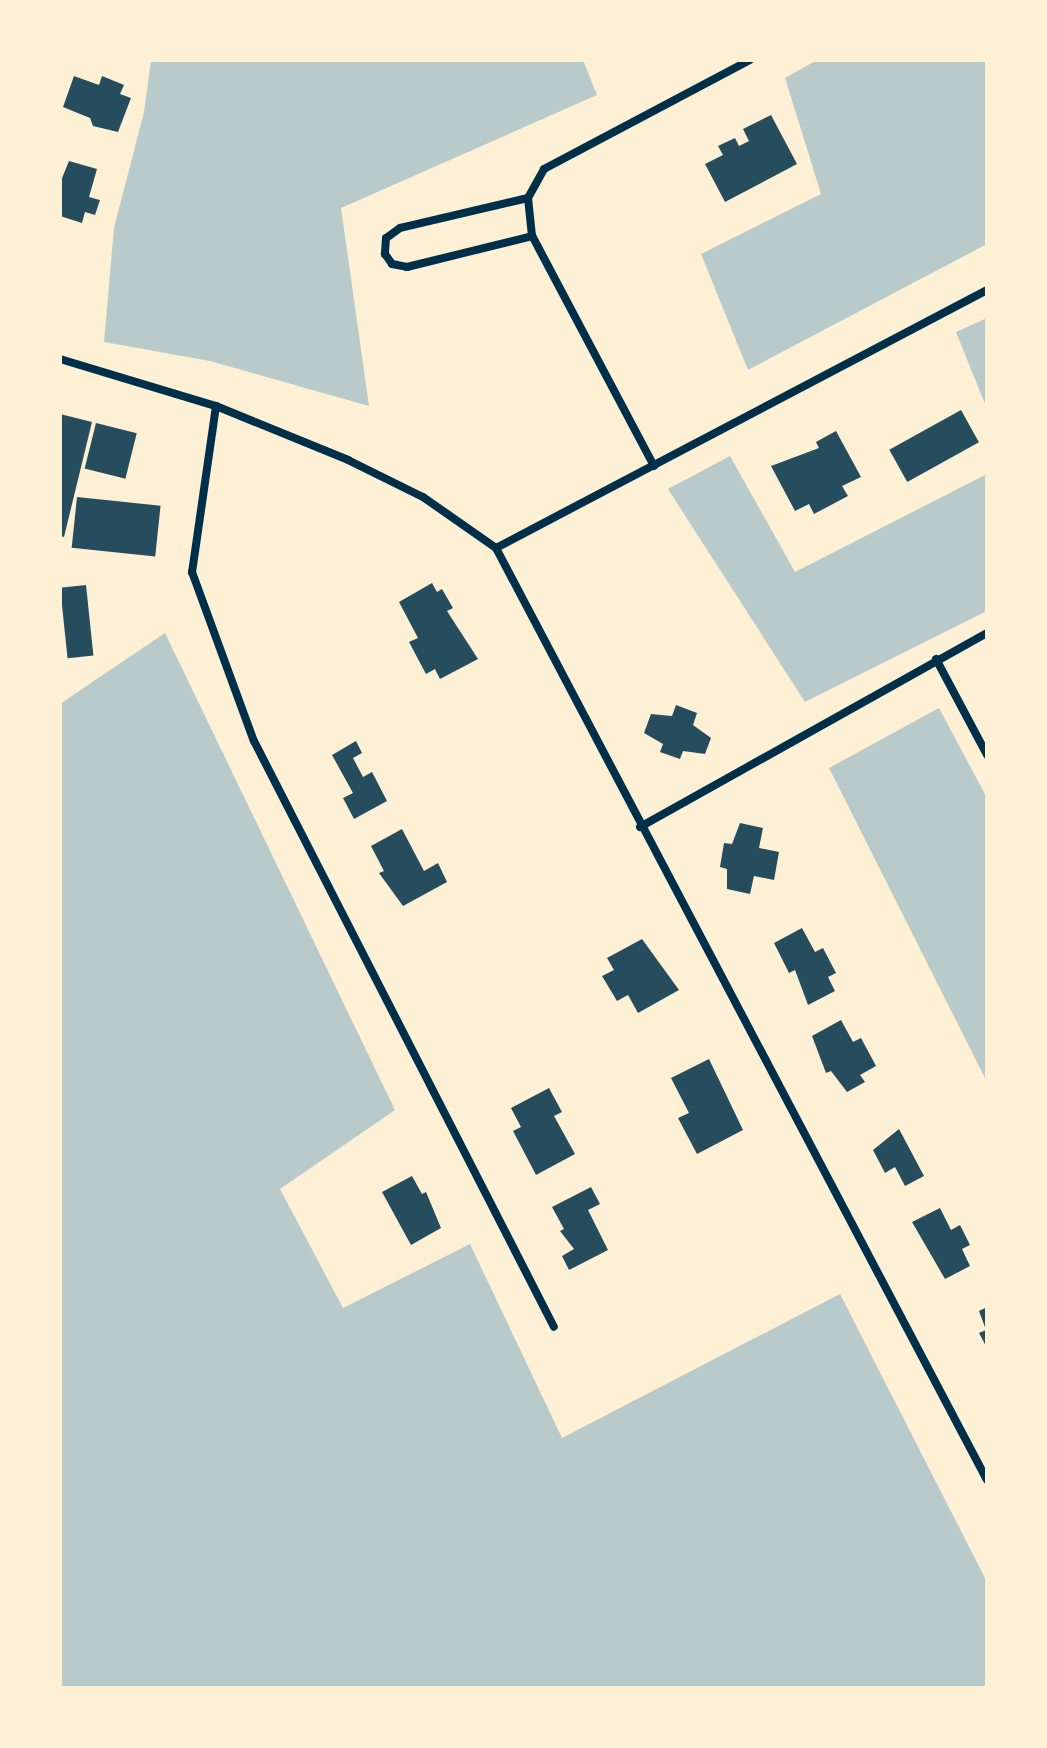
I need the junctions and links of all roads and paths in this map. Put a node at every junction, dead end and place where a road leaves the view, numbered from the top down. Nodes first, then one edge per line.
1 (750, 60) edge
2 (528, 198) junction
3 (532, 236) junction
4 (987, 290) edge
5 (60, 359) edge
6 (216, 406) junction
7 (654, 466) junction
8 (496, 548) junction
9 (987, 633) edge
10 (936, 659) junction
11 (987, 755) edge
12 (640, 827) junction
13 (554, 1327) dead end
14 (987, 1480) edge

1 - 2 street
2 - 3 street
2 - 3 street
3 - 7 street
4 - 7 street
5 - 6 street
6 - 8 street
6 - 13 street
7 - 8 street
8 - 12 street
9 - 10 street
10 - 11 street
10 - 12 street
12 - 14 street

